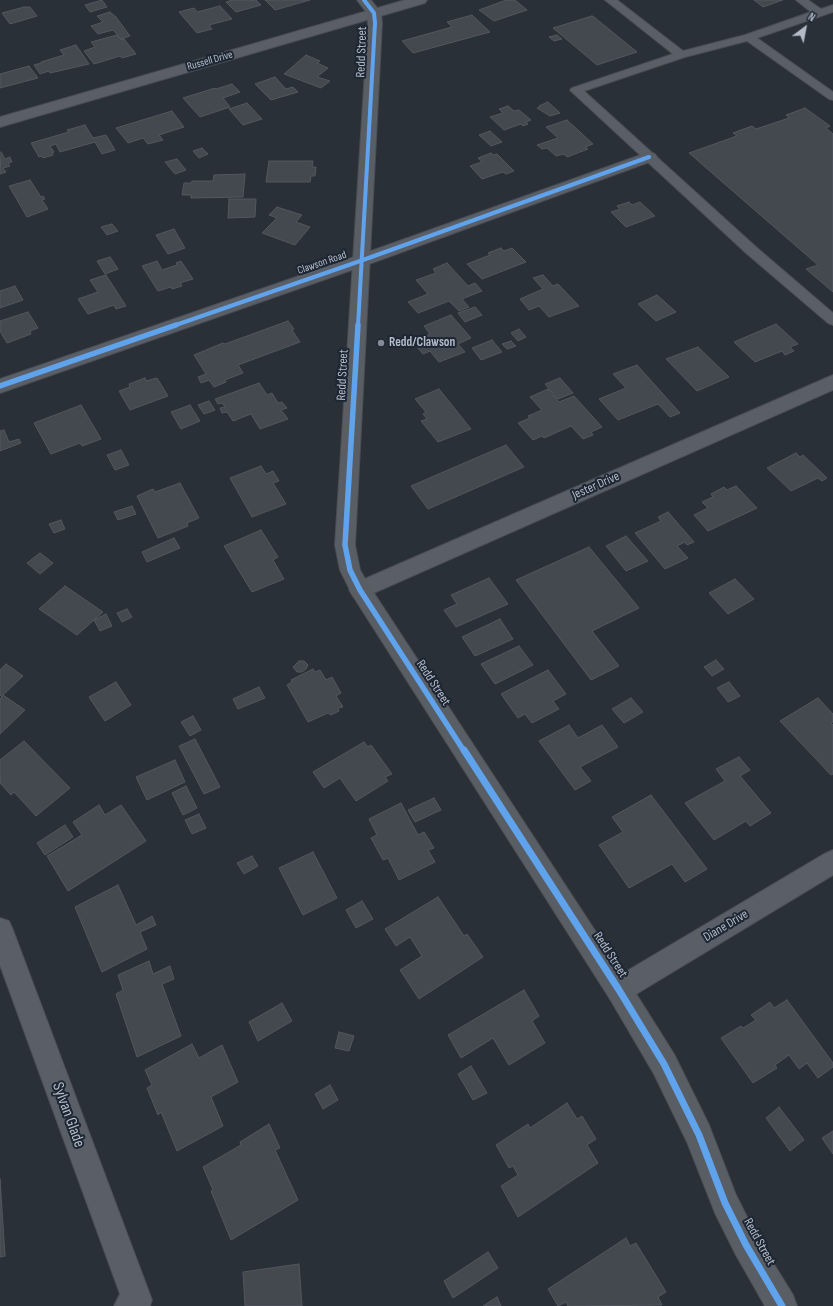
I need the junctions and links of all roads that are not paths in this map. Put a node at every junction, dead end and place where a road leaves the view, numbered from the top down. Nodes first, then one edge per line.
1 (420, 0) edge
2 (610, 0) edge
3 (802, 0) edge
4 (369, 7) edge
5 (833, 8) edge
6 (820, 13) junction
7 (749, 37) junction
8 (681, 55) junction
9 (833, 97) edge
10 (0, 122) edge
11 (649, 157) junction
12 (363, 260) junction
13 (833, 320) edge
14 (833, 382) edge
15 (0, 386) edge
16 (360, 590) junction
17 (833, 862) edge
18 (0, 930) edge
19 (619, 990) junction
20 (133, 1303) edge
21 (782, 1306) edge

1 - 4 street, Russell Drive
2 - 8 lane
3 - 6 lane
4 - 10 street, Russell Drive
4 - 12 street, Redd Street
5 - 6 lane
6 - 7 lane
7 - 8 lane
7 - 9 lane
8 - 11 lane
11 - 12 street, Clawson Road
11 - 13 lane
12 - 15 street, Clawson Road
12 - 16 street, Redd Street
14 - 16 street, Jester Drive
16 - 19 street, Redd Street
17 - 19 street, Diane Drive
18 - 20 street, Sylvan Glade
19 - 21 street, Redd Street

